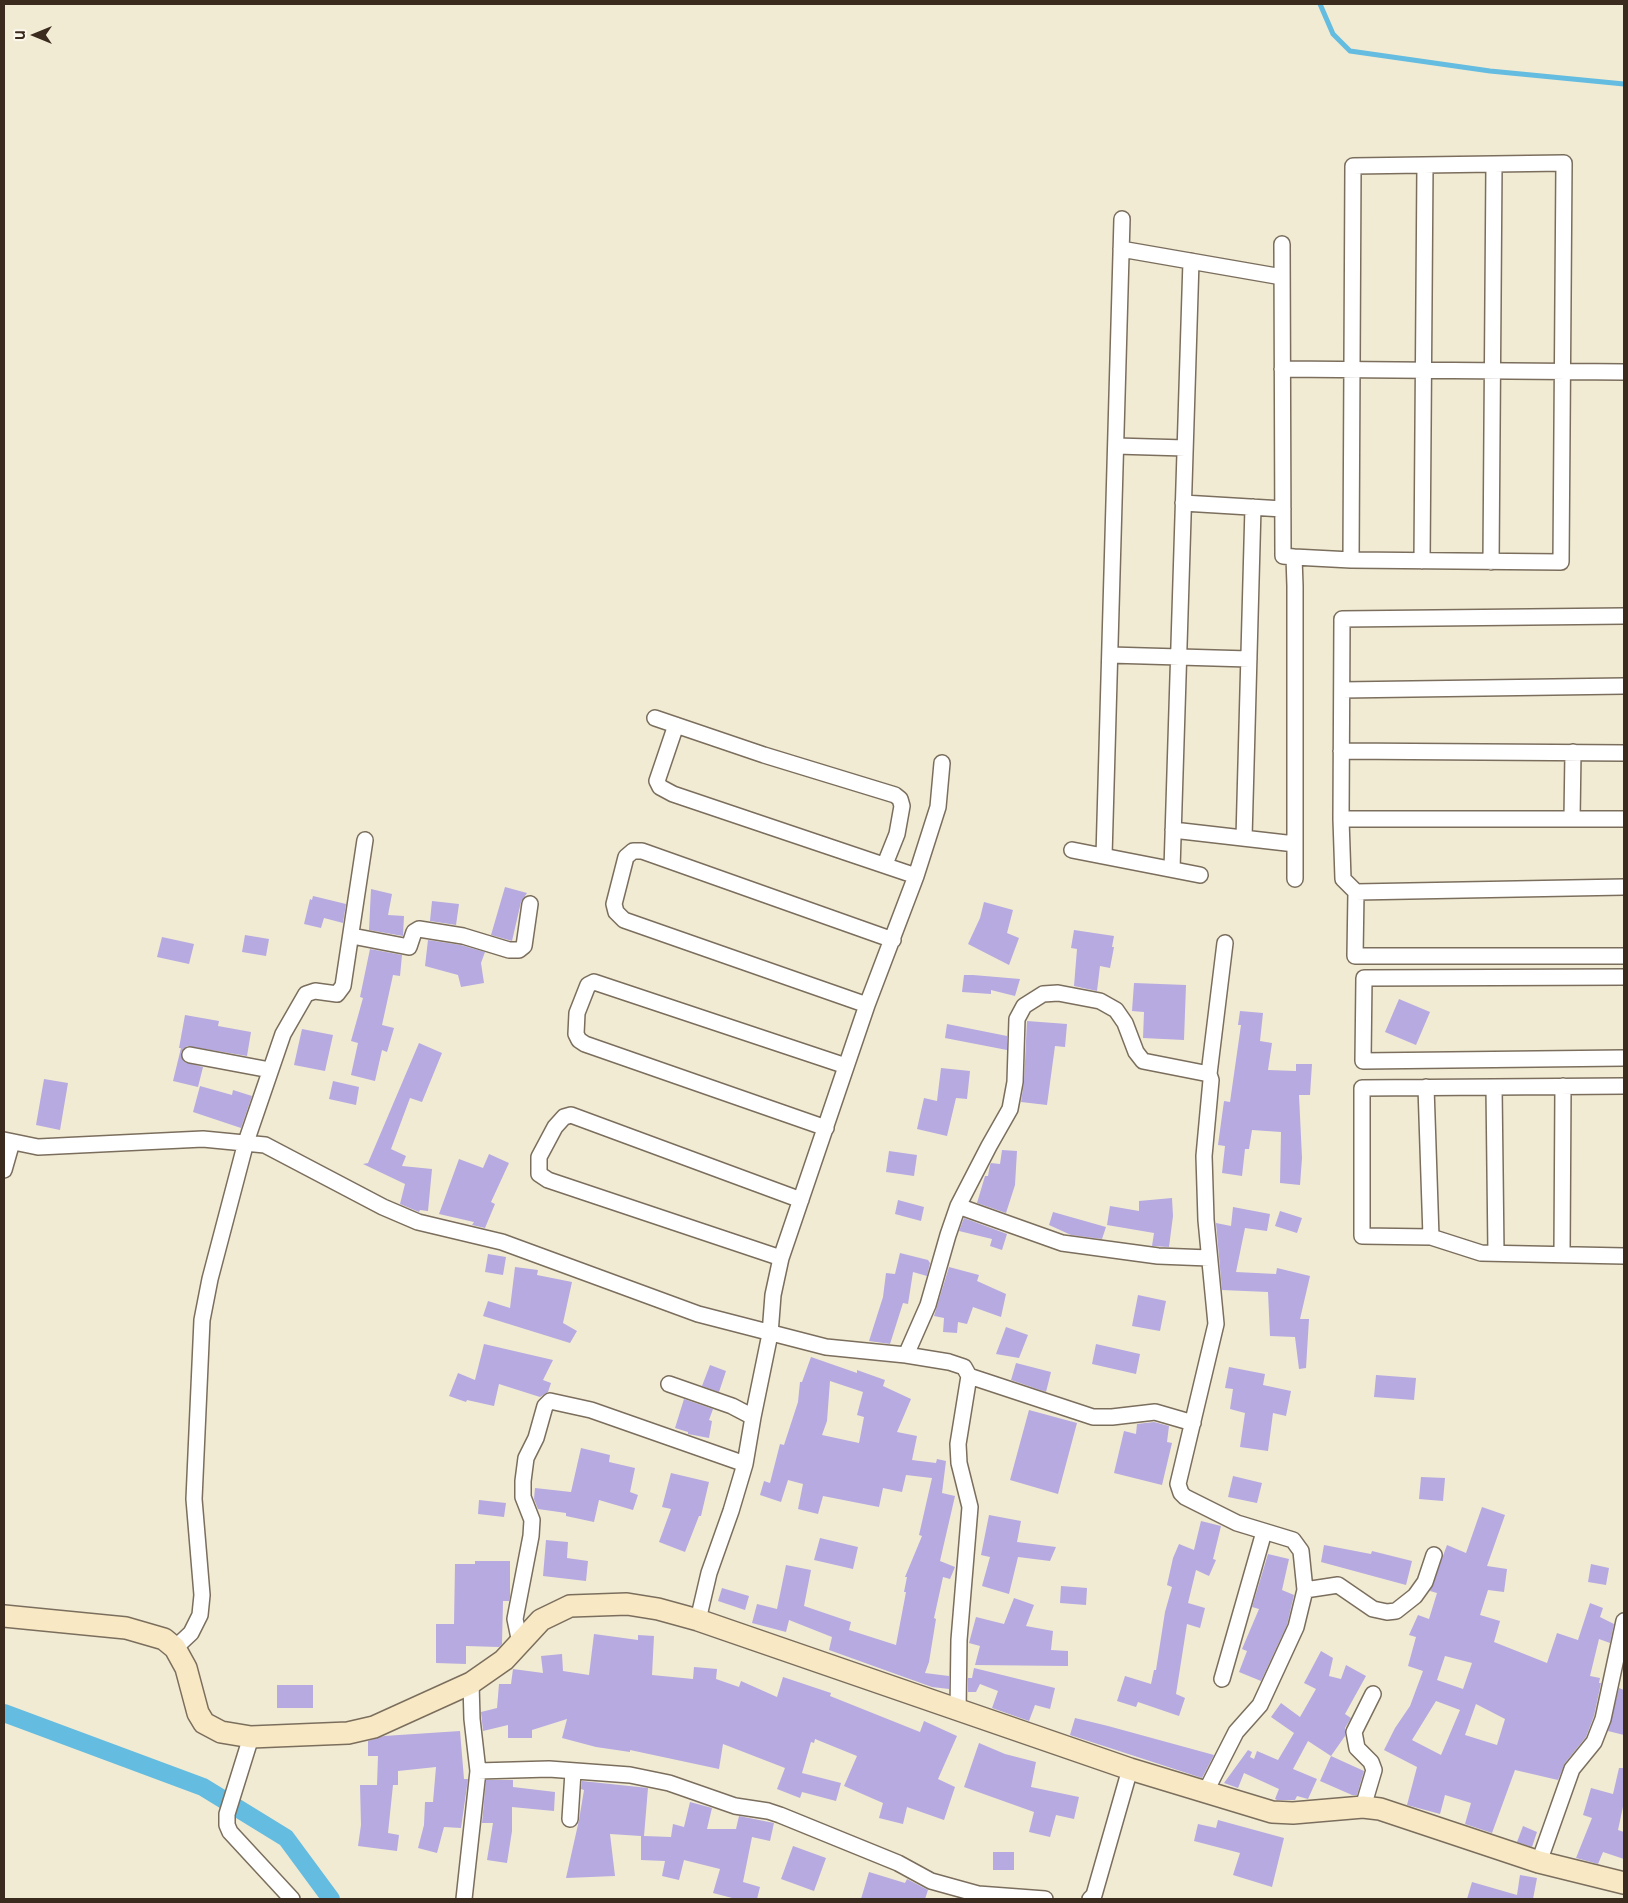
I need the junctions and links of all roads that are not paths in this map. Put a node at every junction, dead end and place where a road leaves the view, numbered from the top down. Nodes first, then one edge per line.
1 (1494, 164) junction
2 (1425, 165) junction
3 (1122, 219) dead end
4 (1282, 244) dead end
5 (1121, 249) junction
6 (1191, 261) junction
7 (1282, 277) junction
8 (1282, 369) junction
9 (1352, 370) junction
10 (1423, 370) junction
11 (1492, 371) junction
12 (1563, 372) junction
13 (1624, 372) edge
14 (1116, 446) junction
15 (1185, 448) junction
16 (1183, 503) junction
17 (1253, 507) junction
18 (1282, 509) junction
19 (1294, 557) junction
20 (1350, 560) junction
21 (1422, 561) junction
22 (1491, 562) junction
23 (1624, 616) edge
24 (1110, 656) junction
25 (1178, 657) junction
26 (1249, 659) junction
27 (1624, 686) edge
28 (1342, 690) junction
29 (655, 718) dead end
30 (676, 725) junction
31 (1341, 751) junction
32 (1573, 752) junction
33 (1624, 753) edge
34 (942, 763) dead end
35 (1341, 819) junction
36 (1572, 819) junction
37 (1624, 819) edge
38 (1173, 830) junction
39 (1244, 838) junction
40 (365, 840) dead end
41 (1295, 844) junction
42 (1072, 850) dead end
43 (1104, 856) junction
44 (885, 864) junction
45 (1172, 869) junction
46 (1200, 874) dead end
47 (916, 876) junction
48 (1295, 879) dead end
49 (1624, 887) edge
50 (1356, 892) junction
51 (530, 904) dead end
52 (352, 936) junction
53 (893, 940) junction
54 (1225, 943) dead end
55 (1624, 956) edge
56 (1624, 977) edge
57 (867, 1005) junction
58 (190, 1055) dead end
59 (1624, 1058) edge
60 (846, 1066) junction
61 (270, 1070) junction
62 (1209, 1074) junction
63 (1564, 1086) junction
64 (1624, 1086) edge
65 (1426, 1087) junction
66 (1494, 1087) junction
67 (826, 1128) junction
68 (8, 1141) edge
69 (246, 1142) junction
70 (4, 1170) edge
71 (801, 1200) junction
72 (958, 1206) junction
73 (1431, 1237) junction
74 (1496, 1253) junction
75 (1562, 1254) junction
76 (1624, 1256) edge
77 (781, 1258) junction
78 (1209, 1258) junction
79 (770, 1334) junction
80 (906, 1355) junction
81 (969, 1376) junction
82 (669, 1384) dead end
83 (753, 1418) junction
84 (1193, 1423) junction
85 (745, 1464) junction
86 (1264, 1532) junction
87 (1434, 1556) dead end
88 (1305, 1590) junction
89 (4, 1616) edge
90 (698, 1620) junction
91 (1624, 1621) edge
92 (520, 1643) junction
93 (175, 1648) junction
94 (1222, 1679) dead end
95 (471, 1683) junction
96 (1373, 1694) dead end
97 (958, 1711) junction
98 (251, 1737) junction
99 (1130, 1770) junction
100 (478, 1772) junction
101 (572, 1772) junction
102 (1206, 1791) junction
103 (1363, 1807) junction
104 (570, 1819) dead end
105 (1539, 1862) junction
106 (1624, 1883) edge
107 (292, 1899) edge
108 (464, 1899) edge
109 (1045, 1899) edge
110 (1090, 1899) edge

1 - 2 street
1 - 11 street
1 - 12 street
2 - 9 street
2 - 10 street
3 - 5 street
4 - 7 street
5 - 6 street
5 - 14 street
6 - 7 street
6 - 15 street
7 - 8 street
8 - 9 street
8 - 18 street
9 - 10 street
9 - 20 street
10 - 11 street
10 - 21 street
11 - 12 street
11 - 22 street
12 - 13 street
12 - 22 street
14 - 15 street
14 - 24 street
15 - 16 street
16 - 17 street
16 - 25 street
17 - 18 street
17 - 26 street
18 - 19 street
19 - 20 street
19 - 41 street
20 - 21 street
21 - 22 street
23 - 28 street
24 - 25 street
24 - 43 street
25 - 26 street
25 - 38 street
26 - 39 street
27 - 28 street
28 - 31 street
29 - 30 street
30 - 44 street
30 - 44 street
31 - 32 street
31 - 35 street
32 - 33 street
32 - 36 street
34 - 47 street
35 - 36 street
35 - 50 street
36 - 37 street
38 - 39 street
38 - 45 street
39 - 41 street
40 - 52 street
41 - 48 street
42 - 43 street
43 - 45 street
44 - 47 street
45 - 46 street
47 - 53 street
49 - 50 street
50 - 55 street
51 - 52 street
52 - 61 street
53 - 57 street
53 - 57 street
54 - 62 street
56 - 59 street
57 - 60 street
58 - 61 street
60 - 67 street
60 - 67 street
61 - 69 street
62 - 72 street
62 - 78 street
63 - 64 street
63 - 66 street
63 - 75 street
65 - 66 street
65 - 73 street
65 - 73 street
66 - 74 street
67 - 71 street
68 - 69 street
68 - 70 street
69 - 79 street
69 - 93 street
71 - 77 street
71 - 77 street
72 - 78 street
72 - 80 street
73 - 74 street
74 - 75 street
75 - 76 street
77 - 79 street
78 - 84 street
79 - 80 street
79 - 83 street
80 - 81 street
81 - 84 street
81 - 97 street
82 - 83 street
83 - 85 street
84 - 86 street
85 - 90 street
85 - 92 street
86 - 88 street
86 - 94 street
87 - 88 street
88 - 102 street
89 - 93 main road
90 - 92 main road
90 - 97 main road
91 - 105 street
92 - 95 main road
93 - 98 main road
95 - 98 main road
95 - 100 street
96 - 103 street
97 - 99 main road
98 - 107 street
99 - 102 main road
99 - 110 street
100 - 101 street
100 - 108 street
101 - 104 street
101 - 109 street
102 - 103 main road
103 - 105 main road
105 - 106 main road

